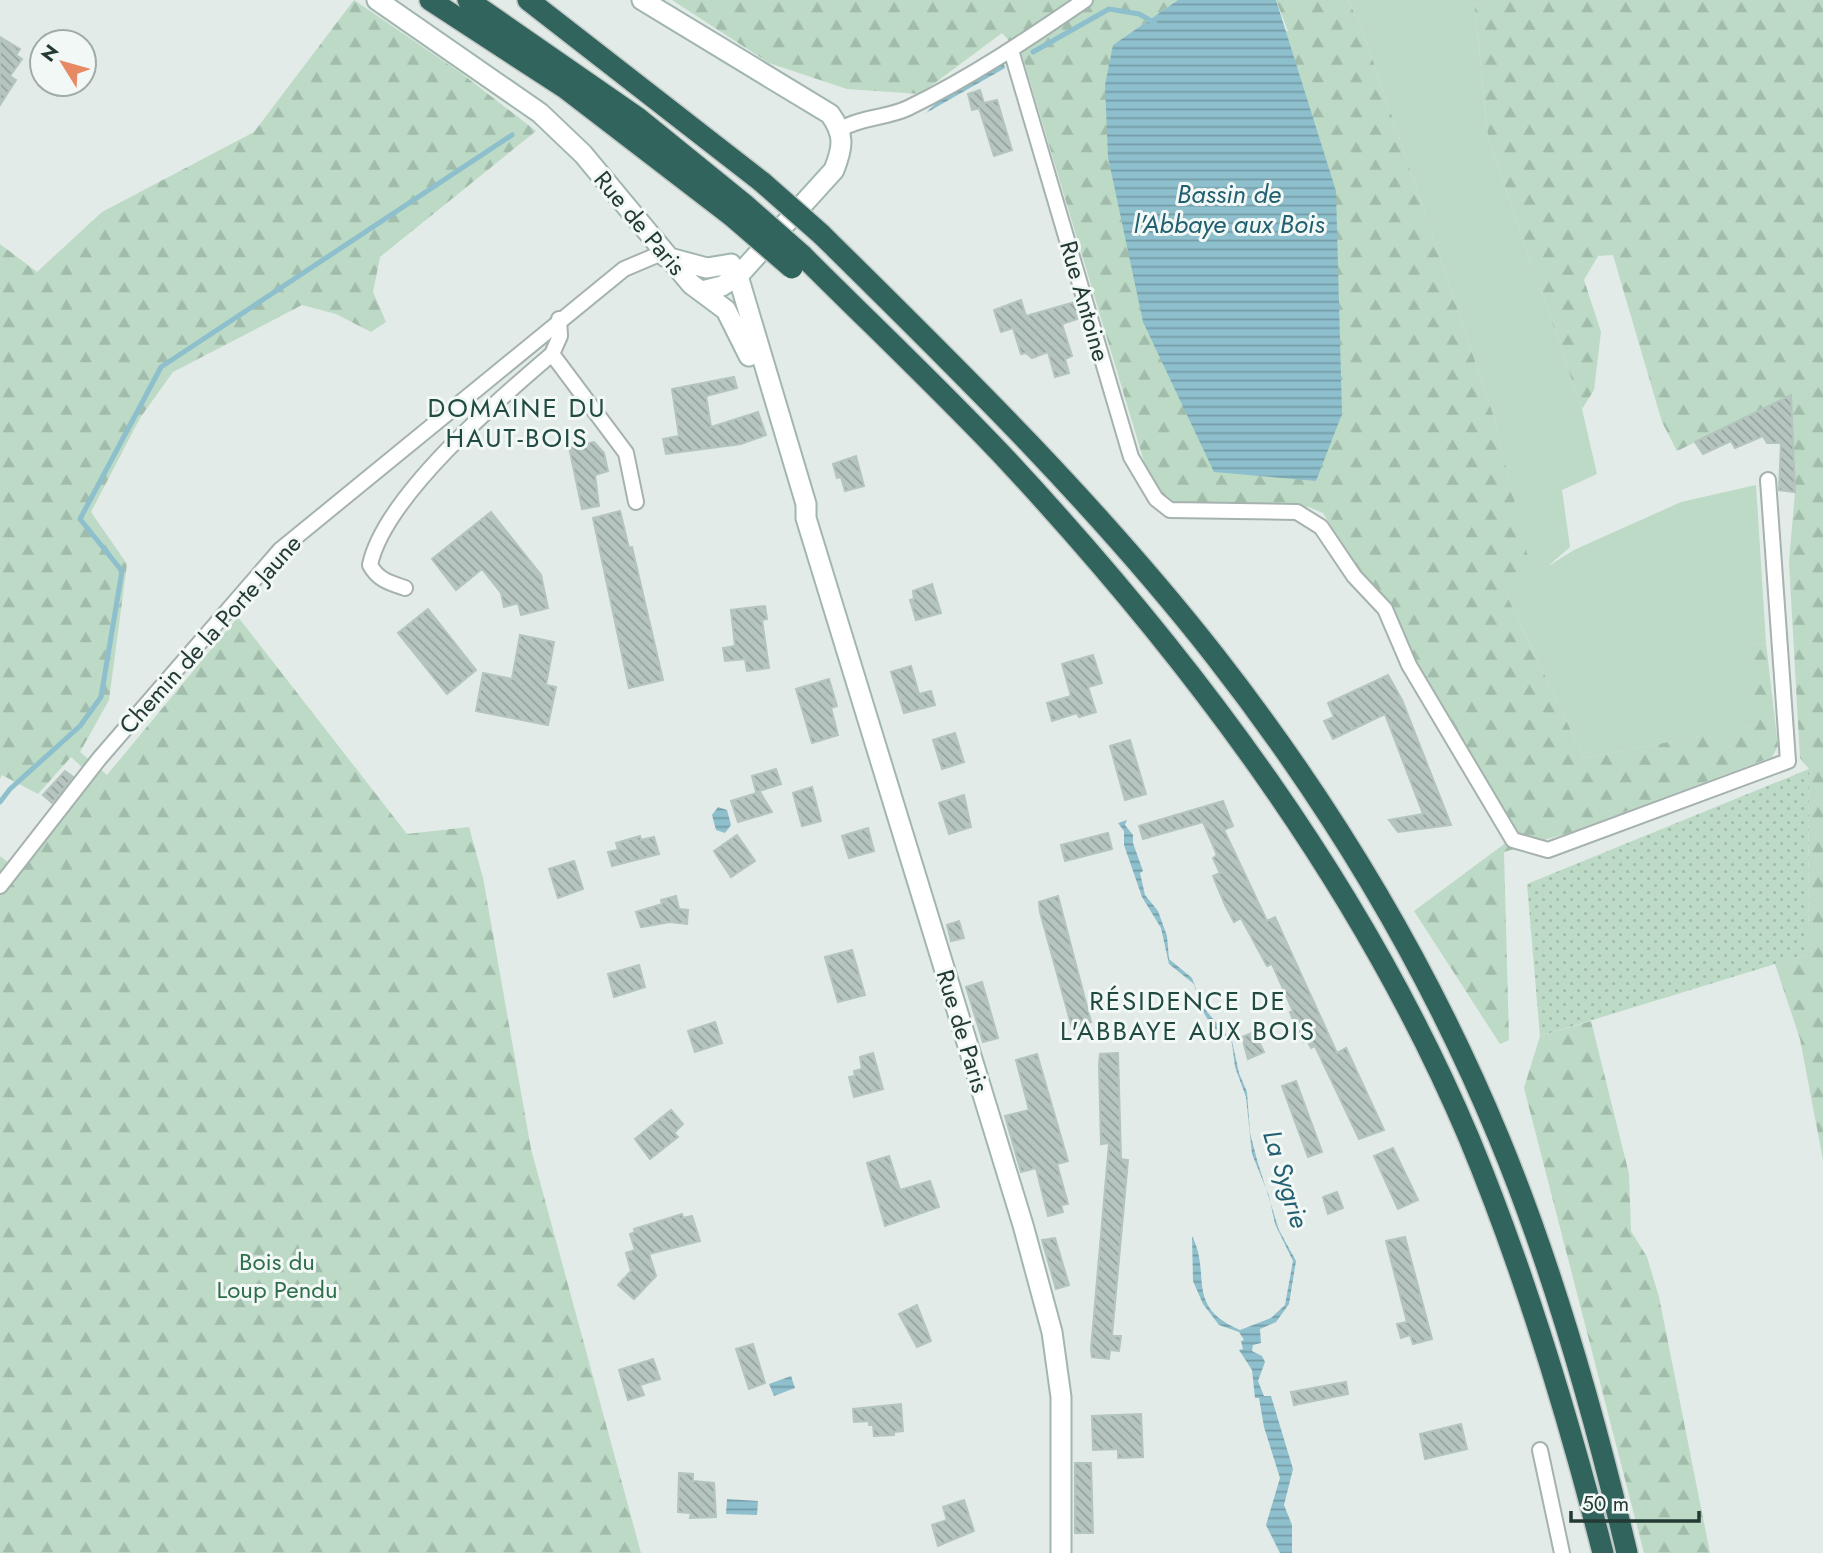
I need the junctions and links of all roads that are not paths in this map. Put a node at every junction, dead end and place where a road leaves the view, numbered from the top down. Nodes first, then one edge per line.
1 (377, 0) edge
2 (430, 0) edge
3 (468, 0) edge
4 (528, 0) edge
5 (642, 0) edge
6 (1085, 0) edge
7 (1011, 50) junction
8 (841, 129) junction
9 (738, 210) junction
10 (666, 257) junction
11 (707, 268) junction
12 (734, 270) junction
13 (702, 291) junction
14 (559, 319) junction
15 (552, 354) junction
16 (1768, 480) dead end
17 (636, 502) dead end
18 (806, 518) junction
19 (405, 588) dead end
20 (0, 886) edge
21 (1540, 1450) dead end
22 (1061, 1553) edge
23 (1562, 1553) edge
24 (1603, 1553) edge
25 (1627, 1553) edge

1 - 10 street, Rue de Paris
2 - 9 highway
3 - 9 highway
4 - 25 highway, bridge
5 - 8 street
6 - 7 street
7 - 8 street
7 - 16 street, Rue Antoine
8 - 12 street
9 - 24 highway, bridge
10 - 11 street, Chemin de la Porte Jaune
10 - 13 street, Rue de Paris
10 - 14 street, Chemin de la Porte Jaune
11 - 12 street, Chemin de la Porte Jaune
11 - 13 street
12 - 13 street
12 - 18 street, Rue de Paris
13 - 18 street, Rue de Paris
14 - 15 street
14 - 20 street, Chemin de la Porte Jaune
15 - 17 street
15 - 19 street
18 - 22 street, Rue de Paris
21 - 23 street

